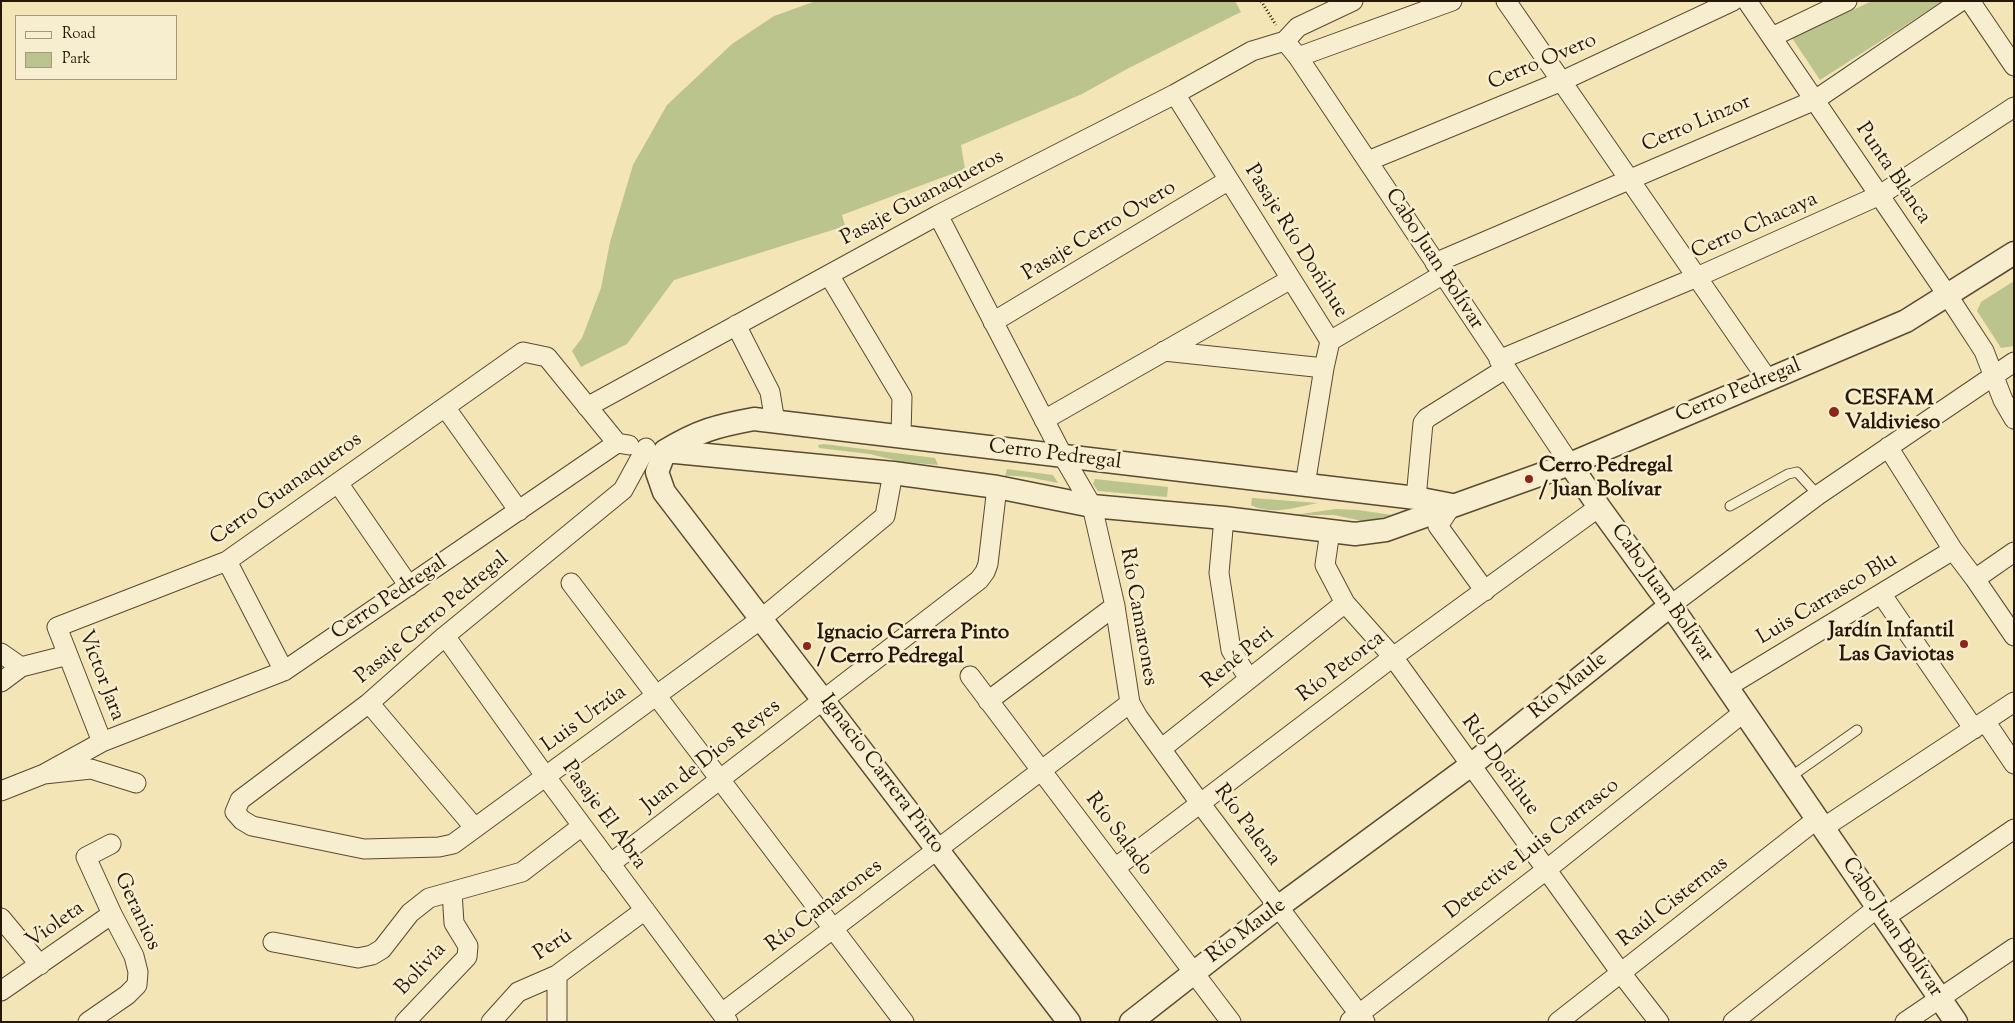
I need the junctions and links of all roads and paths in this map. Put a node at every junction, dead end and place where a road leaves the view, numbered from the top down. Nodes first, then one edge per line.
1 (1261, 1) edge
2 (1353, 1) edge
3 (1452, 1) edge
4 (1506, 1) edge
5 (1733, 1) edge
6 (1747, 1) edge
7 (1848, 1) edge
8 (1961, 1) edge
9 (1970, 1) edge
10 (1772, 37) junction
11 (1285, 41) junction
12 (1298, 57) junction
13 (2014, 66) edge
14 (1562, 81) junction
15 (1175, 94) junction
16 (1815, 100) junction
17 (2014, 107) edge
18 (1368, 161) junction
19 (1629, 178) junction
20 (1229, 180) junction
21 (1880, 195) junction
22 (938, 216) junction
23 (2014, 253) edge
24 (1438, 269) junction
25 (829, 275) junction
26 (1697, 277) junction
27 (1291, 279) junction
28 (1948, 296) junction
29 (993, 322) junction
30 (736, 325) junction
31 (1330, 341) junction
32 (1164, 351) junction
33 (2014, 362) edge
34 (1502, 364) junction
35 (1324, 368) junction
36 (1994, 375) junction
37 (1768, 380) junction
38 (445, 407) junction
39 (587, 407) junction
40 (2014, 419) edge
41 (1044, 420) junction
42 (775, 422) junction
43 (901, 435) junction
44 (617, 443) junction
45 (1888, 448) junction
46 (655, 449) junction
47 (1064, 458) junction
48 (1570, 464) junction
49 (892, 474) junction
50 (338, 483) junction
51 (1305, 485) junction
52 (997, 487) junction
53 (1818, 495) junction
54 (1416, 498) junction
55 (1092, 506) junction
56 (1452, 506) junction
57 (1730, 506) dead end
58 (1599, 507) junction
59 (519, 511) junction
60 (1224, 518) junction
61 (1330, 531) junction
62 (1953, 550) junction
63 (2014, 552) edge
64 (227, 561) junction
65 (1975, 579) junction
66 (571, 583) dead end
67 (409, 586) junction
68 (1485, 591) junction
69 (1882, 595) junction
70 (1344, 603) junction
71 (1670, 605) junction
72 (1116, 606) junction
73 (761, 619) junction
74 (57, 627) joint
75 (445, 636) junction
76 (2014, 636) edge
77 (1, 653) edge
78 (68, 655) junction
79 (1393, 657) junction
80 (21, 667) junction
81 (284, 670) junction
82 (970, 676) dead end
83 (1249, 679) junction
84 (1, 682) edge
85 (1726, 687) junction
86 (657, 695) junction
87 (823, 700) junction
88 (988, 701) junction
89 (2014, 702) edge
90 (369, 703) junction
91 (1130, 703) junction
92 (1744, 712) junction
93 (1980, 725) junction
94 (1857, 730) dead end
95 (102, 742) junction
96 (1161, 750) junction
97 (2014, 764) edge
98 (1471, 765) junction
99 (1041, 771) junction
100 (44, 774) junction
101 (546, 777) junction
102 (1788, 778) junction
103 (720, 779) junction
104 (136, 783) dead end
105 (1, 791) edge
106 (1200, 803) junction
107 (234, 812) joint
108 (1820, 824) junction
109 (582, 826) junction
110 (474, 827) junction
111 (2014, 829) edge
112 (111, 844) dead end
113 (938, 850) junction
114 (610, 864) junction
115 (1115, 868) junction
116 (1546, 870) junction
117 (452, 892) junction
118 (1278, 907) junction
119 (645, 910) junction
120 (1880, 913) junction
121 (112, 914) junction
122 (1, 918) edge
123 (834, 929) junction
124 (273, 942) dead end
125 (2014, 948) edge
126 (40, 965) junction
127 (1194, 972) junction
128 (1621, 973) junction
129 (557, 974) junction
130 (1, 991) edge
131 (1939, 998) junction
132 (725, 1018) edge
133 (1358, 1019) edge
134 (88, 1022) edge
135 (405, 1022) edge
136 (491, 1022) edge
137 (558, 1022) edge
138 (904, 1022) edge
139 (1069, 1022) edge
140 (1131, 1022) edge
141 (1231, 1022) edge
142 (1558, 1022) edge
143 (1659, 1022) edge
144 (1733, 1022) edge
145 (1905, 1022) edge
146 (1956, 1022) edge

1 - 11 path
2 - 11 street
3 - 12 street
4 - 14 street
5 - 14 street, Cerro Overo
6 - 10 street, Punta Blanca
7 - 10 street
8 - 16 street, Cerro Linzor
9 - 13 street
10 - 16 street, Punta Blanca
11 - 12 street, Cabo Juan Bolívar
11 - 15 street, Pasaje Guanaqueros
12 - 18 street, Cabo Juan Bolívar
14 - 18 street, Cerro Overo
14 - 19 street
15 - 20 street, Pasaje Río Doñihue
15 - 22 street, Pasaje Guanaqueros
16 - 19 street, Cerro Linzor
16 - 21 street, Punta Blanca
17 - 21 street, Cerro Chacaya
18 - 24 street, Cabo Juan Bolívar
19 - 24 street, Cerro Linzor
19 - 26 street
20 - 27 street, Pasaje Río Doñihue
20 - 29 street, Pasaje Cerro Overo
21 - 26 street, Cerro Chacaya
21 - 28 street, Punta Blanca
22 - 25 street, Pasaje Guanaqueros
22 - 29 street, Río Camarones
23 - 28 street, Cerro Pedregal
24 - 31 street, Cerro Linzor
24 - 34 street, Cabo Juan Bolívar
25 - 30 street, Pasaje Guanaqueros
25 - 43 street
26 - 34 street, Cerro Chacaya
26 - 37 street
27 - 31 street, Pasaje Río Doñihue
27 - 32 street
28 - 36 street, Punta Blanca
28 - 37 street, Cerro Pedregal
29 - 41 street, Río Camarones
30 - 39 street, Pasaje Guanaqueros
30 - 42 street
31 - 35 street, Pasaje Río Doñihue
32 - 35 street
32 - 41 street
33 - 36 street, Río Maule
34 - 48 street, Cabo Juan Bolívar
34 - 54 street, Cerro Chacaya
35 - 51 street, Pasaje Río Doñihue
36 - 40 street, Punta Blanca
36 - 45 street, Río Maule
37 - 48 street, Cerro Pedregal
38 - 39 street, Cerro Guanaqueros
38 - 50 street, Cerro Guanaqueros
38 - 59 street
39 - 44 street
41 - 47 street, Río Camarones
42 - 43 street, Cerro Pedregal
42 - 46 street, Cerro Pedregal
43 - 47 street, Cerro Pedregal
44 - 46 street, Cerro Pedregal
44 - 59 street, Cerro Pedregal
45 - 53 street, Río Maule
45 - 62 street
46 - 49 street, Cerro Pedregal
46 - 73 street, Ignacio Carrera Pinto
46 - 75 street, Pasaje Cerro Pedregal
47 - 51 street, Cerro Pedregal
47 - 55 street, Río Camarones
48 - 56 street, Cerro Pedregal
48 - 58 street, Cabo Juan Bolívar
49 - 52 street, Cerro Pedregal
49 - 73 street, Luis Urzúa
50 - 64 street, Cerro Guanaqueros
50 - 67 street
51 - 54 street, Cerro Pedregal
52 - 55 street, Cerro Pedregal
52 - 87 street, Juan de Dios Reyes
53 - 57 lane
53 - 71 street, Río Maule
54 - 56 street, Cerro Pedregal
55 - 60 street, Cerro Pedregal
55 - 72 street, Río Camarones
56 - 61 street, Cerro Pedregal
56 - 68 street
58 - 68 street, Río Petorca
58 - 71 street, Cabo Juan Bolívar
59 - 67 street, Cerro Pedregal
60 - 61 street, Cerro Pedregal
60 - 83 street
61 - 70 street, Río Doñihue
62 - 65 street
62 - 69 street, Luis Carrasco Blu
63 - 65 street
64 - 74 street, Cerro Guanaqueros
64 - 81 street
65 - 76 street
66 - 86 street
67 - 81 street, Cerro Pedregal
68 - 79 street, Río Petorca
69 - 85 street, Luis Carrasco Blu
69 - 93 street
70 - 79 street, Río Doñihue
70 - 83 street, René Peri
71 - 85 street, Cabo Juan Bolívar
71 - 98 street, Río Maule
72 - 88 street
72 - 91 street, Río Camarones
73 - 86 street, Luis Urzúa
73 - 87 street, Ignacio Carrera Pinto
74 - 78 street, Víctor Jara
75 - 90 street, Pasaje Cerro Pedregal
75 - 101 street, Pasaje El Abra
77 - 80 street
78 - 80 street
78 - 95 street, Víctor Jara
79 - 98 street, Río Doñihue
79 - 106 street, Río Petorca
80 - 84 street
81 - 95 street, Cerro Pedregal
82 - 88 street, Río Salado
83 - 96 street, René Peri
85 - 92 street, Cabo Juan Bolívar
86 - 101 street, Luis Urzúa
86 - 103 street
87 - 103 street, Juan de Dios Reyes
87 - 113 street, Ignacio Carrera Pinto
88 - 99 street, Río Salado
89 - 93 street, Raúl Cisternas
90 - 107 street, Pasaje Cerro Pedregal
90 - 110 street
91 - 96 street, Río Palena
91 - 99 street, Río Camarones
92 - 102 street, Cabo Juan Bolívar
92 - 116 street, Detective Luis Carrasco
93 - 97 street
93 - 108 street, Raúl Cisternas
94 - 102 lane
95 - 100 street, Cerro Pedregal
96 - 106 street, Río Palena
98 - 116 street, Río Doñihue
98 - 118 street, Río Maule
99 - 113 street, Río Camarones
99 - 115 street, Río Salado
100 - 104 street
100 - 105 street
101 - 109 street, Pasaje El Abra
101 - 110 street, Luis Urzúa
102 - 108 street, Cabo Juan Bolívar
103 - 114 street, Juan de Dios Reyes
103 - 123 street
106 - 115 street, Río Petorca
106 - 118 street, Río Palena
107 - 110 street, Luis Urzúa
108 - 120 street, Cabo Juan Bolívar
108 - 128 street, Raúl Cisternas
109 - 114 street, Pasaje El Abra
109 - 117 street
111 - 120 street
112 - 121 street, Geranios
113 - 123 street, Río Camarones
113 - 139 street, Ignacio Carrera Pinto
114 - 119 street, Pasaje El Abra
115 - 127 street, Río Salado
116 - 128 street, Río Doñihue
116 - 133 street, Detective Luis Carrasco
117 - 124 street
117 - 135 street, Bolivia
118 - 127 street, Río Maule
118 - 133 street, Río Palena
119 - 129 street, Perú
119 - 132 street, Pasaje El Abra
120 - 131 street, Cabo Juan Bolívar
120 - 144 street
121 - 126 street, Violeta
121 - 134 street, Geranios
122 - 126 street
123 - 132 street, Río Camarones
123 - 138 street
125 - 131 street
126 - 130 street, Violeta
127 - 140 street, Río Maule
127 - 141 street, Río Salado
128 - 142 street, Raúl Cisternas
128 - 143 street, Río Doñihue
129 - 136 street, Perú
129 - 137 street
131 - 145 street
131 - 146 street, Cabo Juan Bolívar

